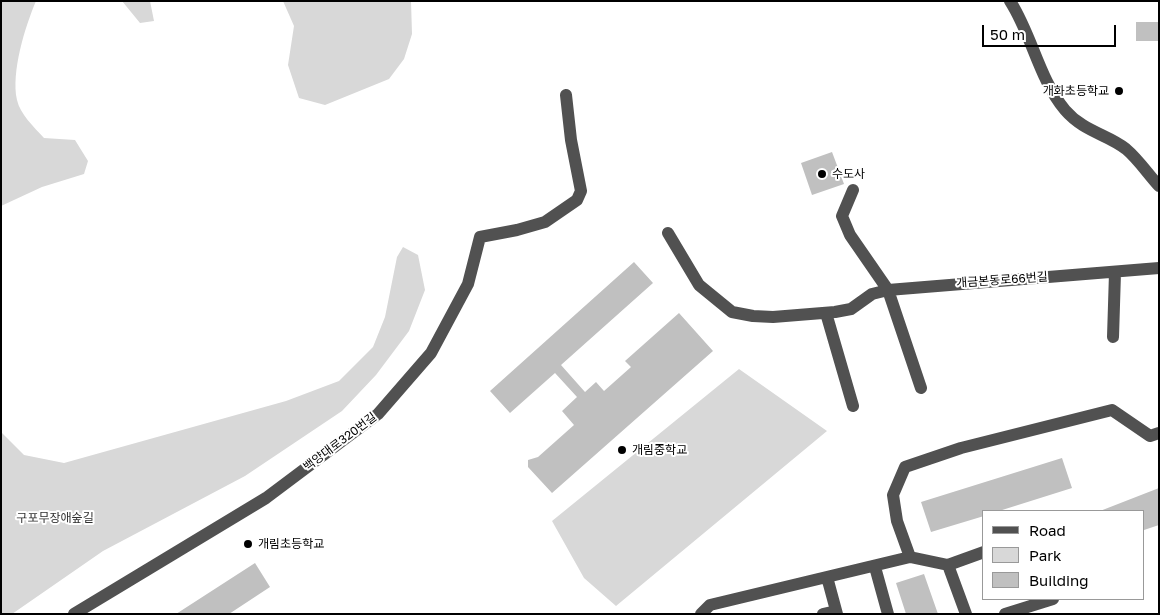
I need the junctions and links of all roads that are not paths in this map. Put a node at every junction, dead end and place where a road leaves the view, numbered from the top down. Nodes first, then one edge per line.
1 (1010, 1) edge
2 (566, 95) dead end
3 (1159, 186) edge
4 (853, 190) dead end
5 (668, 233) dead end
6 (1159, 268) edge
7 (1115, 273) junction
8 (888, 290) junction
9 (826, 313) junction
10 (1113, 337) dead end
11 (921, 388) dead end
12 (853, 406) dead end
13 (1159, 433) edge
14 (982, 553) edge
15 (910, 557) junction
16 (948, 565) junction
17 (875, 567) junction
18 (827, 577) junction
19 (1051, 600) edge
20 (837, 612) edge
21 (74, 614) edge
22 (702, 614) edge
23 (823, 614) edge
24 (888, 614) edge
25 (966, 614) edge
26 (1005, 614) edge

1 - 3 street
2 - 21 street, 백양대로320번길
4 - 8 street
5 - 9 street, 개금본동로66번길
6 - 7 street, 개금본동로66번길
7 - 8 street, 개금본동로66번길
7 - 10 street
8 - 9 street, 개금본동로66번길
8 - 11 street
9 - 12 street
13 - 15 street
14 - 16 street
15 - 16 street
15 - 17 street
16 - 25 street
17 - 18 street
17 - 24 street
18 - 20 street
18 - 22 street
19 - 26 street
20 - 23 street

